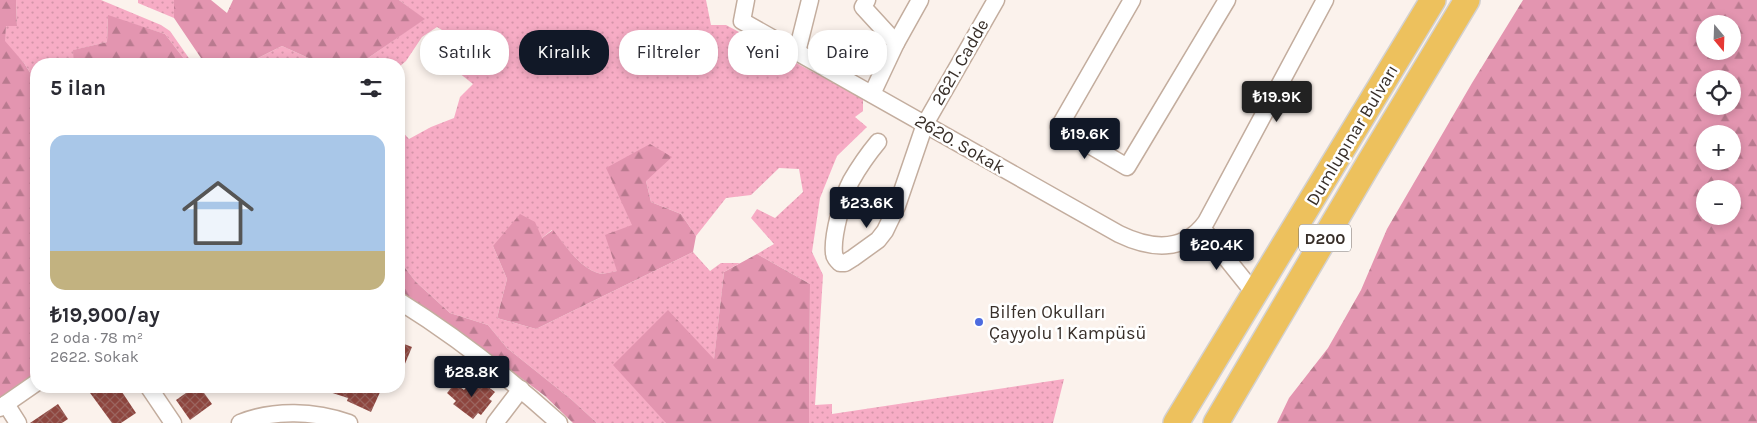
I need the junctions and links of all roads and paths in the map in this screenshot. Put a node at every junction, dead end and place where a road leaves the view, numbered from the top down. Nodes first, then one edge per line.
1 (746, 0) edge
2 (810, 0) edge
3 (867, 0) edge
4 (920, 0) edge
5 (996, 0) edge
6 (1132, 0) edge
7 (1228, 0) edge
8 (1325, 0) edge
9 (1433, 0) edge
10 (1467, 0) edge
11 (759, 30) edge
12 (896, 43) junction
13 (798, 45) edge
14 (798, 53) edge
15 (872, 94) junction
16 (925, 124) junction
17 (878, 142) dead end
18 (1202, 228) junction
19 (1256, 294) junction
20 (405, 305) edge
21 (30, 387) edge
22 (520, 389) junction
23 (153, 393) edge
24 (3, 406) edge
25 (18, 423) edge
26 (173, 423) edge
27 (240, 423) edge
28 (349, 423) edge
29 (495, 423) edge
30 (559, 423) edge
31 (1176, 423) edge
32 (1216, 423) edge

1 - 11 street, 2620. Sokak
2 - 13 street
3 - 12 street
4 - 12 street
5 - 16 street, 2621. Cadde
6 - 7 street
8 - 18 street
9 - 19 highway, Dumlupınar Bulvarı / D200
10 - 32 highway, Dumlupınar Bulvarı / D200
12 - 15 street
14 - 15 street, 2620. Sokak
15 - 16 street, 2620. Sokak
16 - 17 street, 2621. Cadde
16 - 18 street, 2620. Sokak
18 - 19 street
19 - 31 highway, Dumlupınar Bulvarı / D200
20 - 22 street
21 - 24 street
22 - 29 street
22 - 30 street
23 - 26 street
24 - 25 street
27 - 28 street

